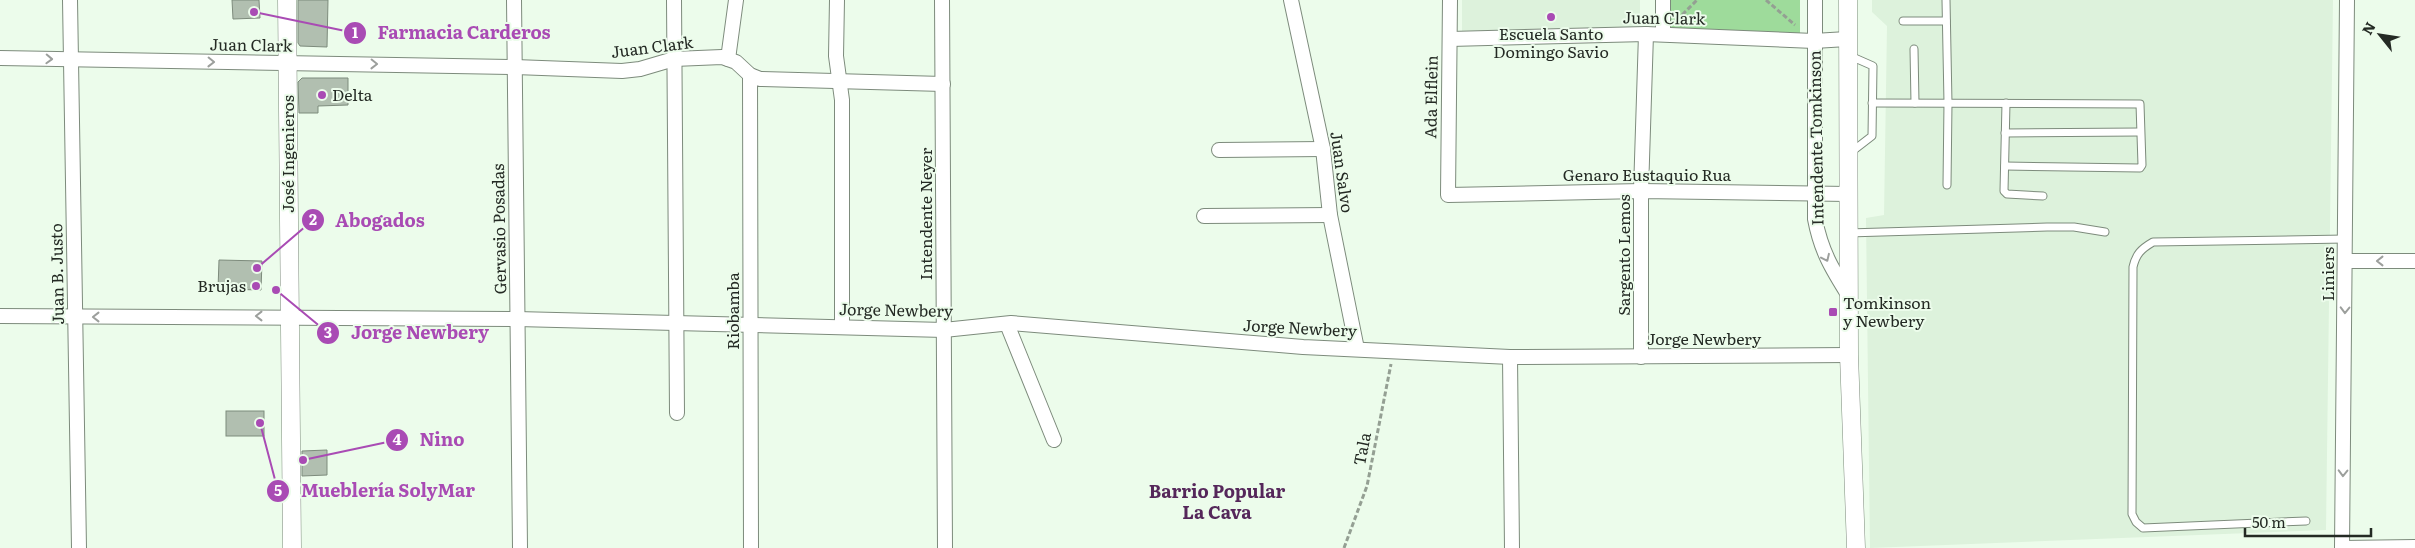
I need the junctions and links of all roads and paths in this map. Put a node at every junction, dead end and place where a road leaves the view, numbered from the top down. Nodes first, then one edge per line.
1 (70, 0) edge
2 (287, 0) edge
3 (514, 0) edge
4 (674, 0) edge
5 (736, 0) edge
6 (837, 0) edge
7 (942, 0) edge
8 (1290, 0) edge
9 (1450, 0) edge
10 (1663, 0) edge
11 (1766, 0) edge
12 (1814, 0) edge
13 (1848, 0) edge
14 (1946, 0) edge
15 (2347, 0) edge
16 (1903, 21) dead end
17 (1946, 21) junction
18 (1646, 34) junction
19 (1663, 34) junction
20 (1450, 39) junction
21 (1814, 41) junction
22 (1848, 47) junction
23 (1914, 50) dead end
24 (0, 58) edge
25 (674, 59) junction
26 (728, 59) junction
27 (71, 60) junction
28 (288, 62) junction
29 (515, 67) junction
30 (750, 75) junction
31 (839, 80) junction
32 (943, 84) junction
33 (1872, 103) junction
34 (1915, 103) junction
35 (1948, 103) junction
36 (2006, 103) junction
37 (2140, 132) junction
38 (2005, 133) junction
39 (1323, 149) junction
40 (1219, 150) dead end
41 (1848, 155) junction
42 (2005, 166) junction
43 (1947, 185) dead end
44 (1641, 191) junction
45 (1815, 193) junction
46 (1848, 194) junction
47 (1448, 195) joint
48 (2043, 196) dead end
49 (1330, 215) junction
50 (1204, 216) dead end
51 (2105, 232) dead end
52 (1848, 233) junction
53 (2345, 239) junction
54 (2346, 261) junction
55 (2415, 261) edge
56 (1850, 297) junction
57 (0, 316) edge
58 (290, 316) junction
59 (75, 317) junction
60 (517, 319) junction
61 (678, 323) junction
62 (750, 324) junction
63 (1007, 324) junction
64 (842, 327) junction
65 (944, 330) junction
66 (1357, 349) junction
67 (1394, 352) junction
68 (1849, 355) junction
69 (1641, 356) junction
70 (1510, 357) junction
71 (677, 413) dead end
72 (1054, 440) dead end
73 (2306, 521) dead end
74 (2415, 547) edge
75 (79, 548) edge
76 (292, 548) edge
77 (520, 548) edge
78 (751, 548) edge
79 (945, 548) edge
80 (1344, 548) edge
81 (1512, 548) edge
82 (1856, 548) edge
83 (2342, 548) edge

1 - 27 street, Juan B. Justo
2 - 28 street, José Ingenieros
3 - 29 street, Gervasio Posadas
4 - 25 street
5 - 26 street
6 - 31 street
7 - 32 street, Intendente Neyer
8 - 39 street, Juan Salvo
9 - 20 street, Ada Elflein
10 - 19 street
11 - 21 path
12 - 21 street, Intendente Tomkinson
13 - 22 street, Intendente Tomkinson
14 - 17 lane
15 - 53 street, Liniers
16 - 17 lane
17 - 35 lane
18 - 19 street, Juan Clark
18 - 20 street, Juan Clark
18 - 44 street, Sargento Lemos
19 - 21 street, Juan Clark
20 - 47 street, Ada Elflein
21 - 22 street, Juan Clark
21 - 45 street, Intendente Tomkinson
22 - 33 lane
22 - 41 street, Intendente Tomkinson
23 - 34 lane
24 -> 27 street, Juan Clark
25 - 26 street, Juan Clark
25 - 29 street, Juan Clark
25 - 61 street
26 - 30 street
27 -> 28 street, Juan Clark
27 - 59 street, Juan B. Justo
28 -> 29 street, Juan Clark
28 - 58 street, José Ingenieros
29 - 60 street, Gervasio Posadas
30 - 31 street
30 - 62 street, Riobamba
31 - 32 street
31 - 64 street
32 - 65 street, Intendente Neyer
33 - 34 lane
33 - 41 lane
34 - 35 lane
35 - 36 lane
35 - 43 lane
36 - 37 lane
36 - 38 lane
37 - 38 lane
37 - 42 lane
38 - 42 lane
39 - 40 street
39 - 49 street, Juan Salvo
41 - 46 street, Intendente Tomkinson
42 - 48 lane
44 - 45 street, Genaro Eustaquio Rua
44 - 47 street, Genaro Eustaquio Rua
44 - 69 street, Sargento Lemos
45 - 46 street, Genaro Eustaquio Rua
45 -> 56 street, Intendente Tomkinson
46 - 52 street, Intendente Tomkinson
49 - 50 street
49 - 66 street, Juan Salvo
51 - 52 lane
52 - 56 street, Intendente Tomkinson
53 - 54 street, Liniers
53 - 73 lane
55 -> 54 street
54 -> 83 street, Liniers
56 - 68 street, Intendente Tomkinson
57 - 59 street, Jorge Newbery
58 -> 59 street, Jorge Newbery
58 - 60 street, Jorge Newbery
58 - 76 street, José Ingenieros
59 - 75 street, Juan B. Justo
60 - 61 street, Jorge Newbery
60 - 77 street, Gervasio Posadas
61 - 62 street, Jorge Newbery
61 - 71 street
62 - 64 street, Jorge Newbery
62 - 78 street, Riobamba
63 - 65 street, Jorge Newbery
63 - 66 street, Jorge Newbery
63 - 72 street
64 - 65 street, Jorge Newbery
65 - 79 street, Intendente Neyer
66 - 67 street, Jorge Newbery
67 - 70 street, Jorge Newbery
67 - 80 path, Tala
68 - 69 street, Jorge Newbery
68 - 82 street, Intendente Tomkinson
69 - 70 street, Jorge Newbery
70 - 81 street
74 - 83 street

